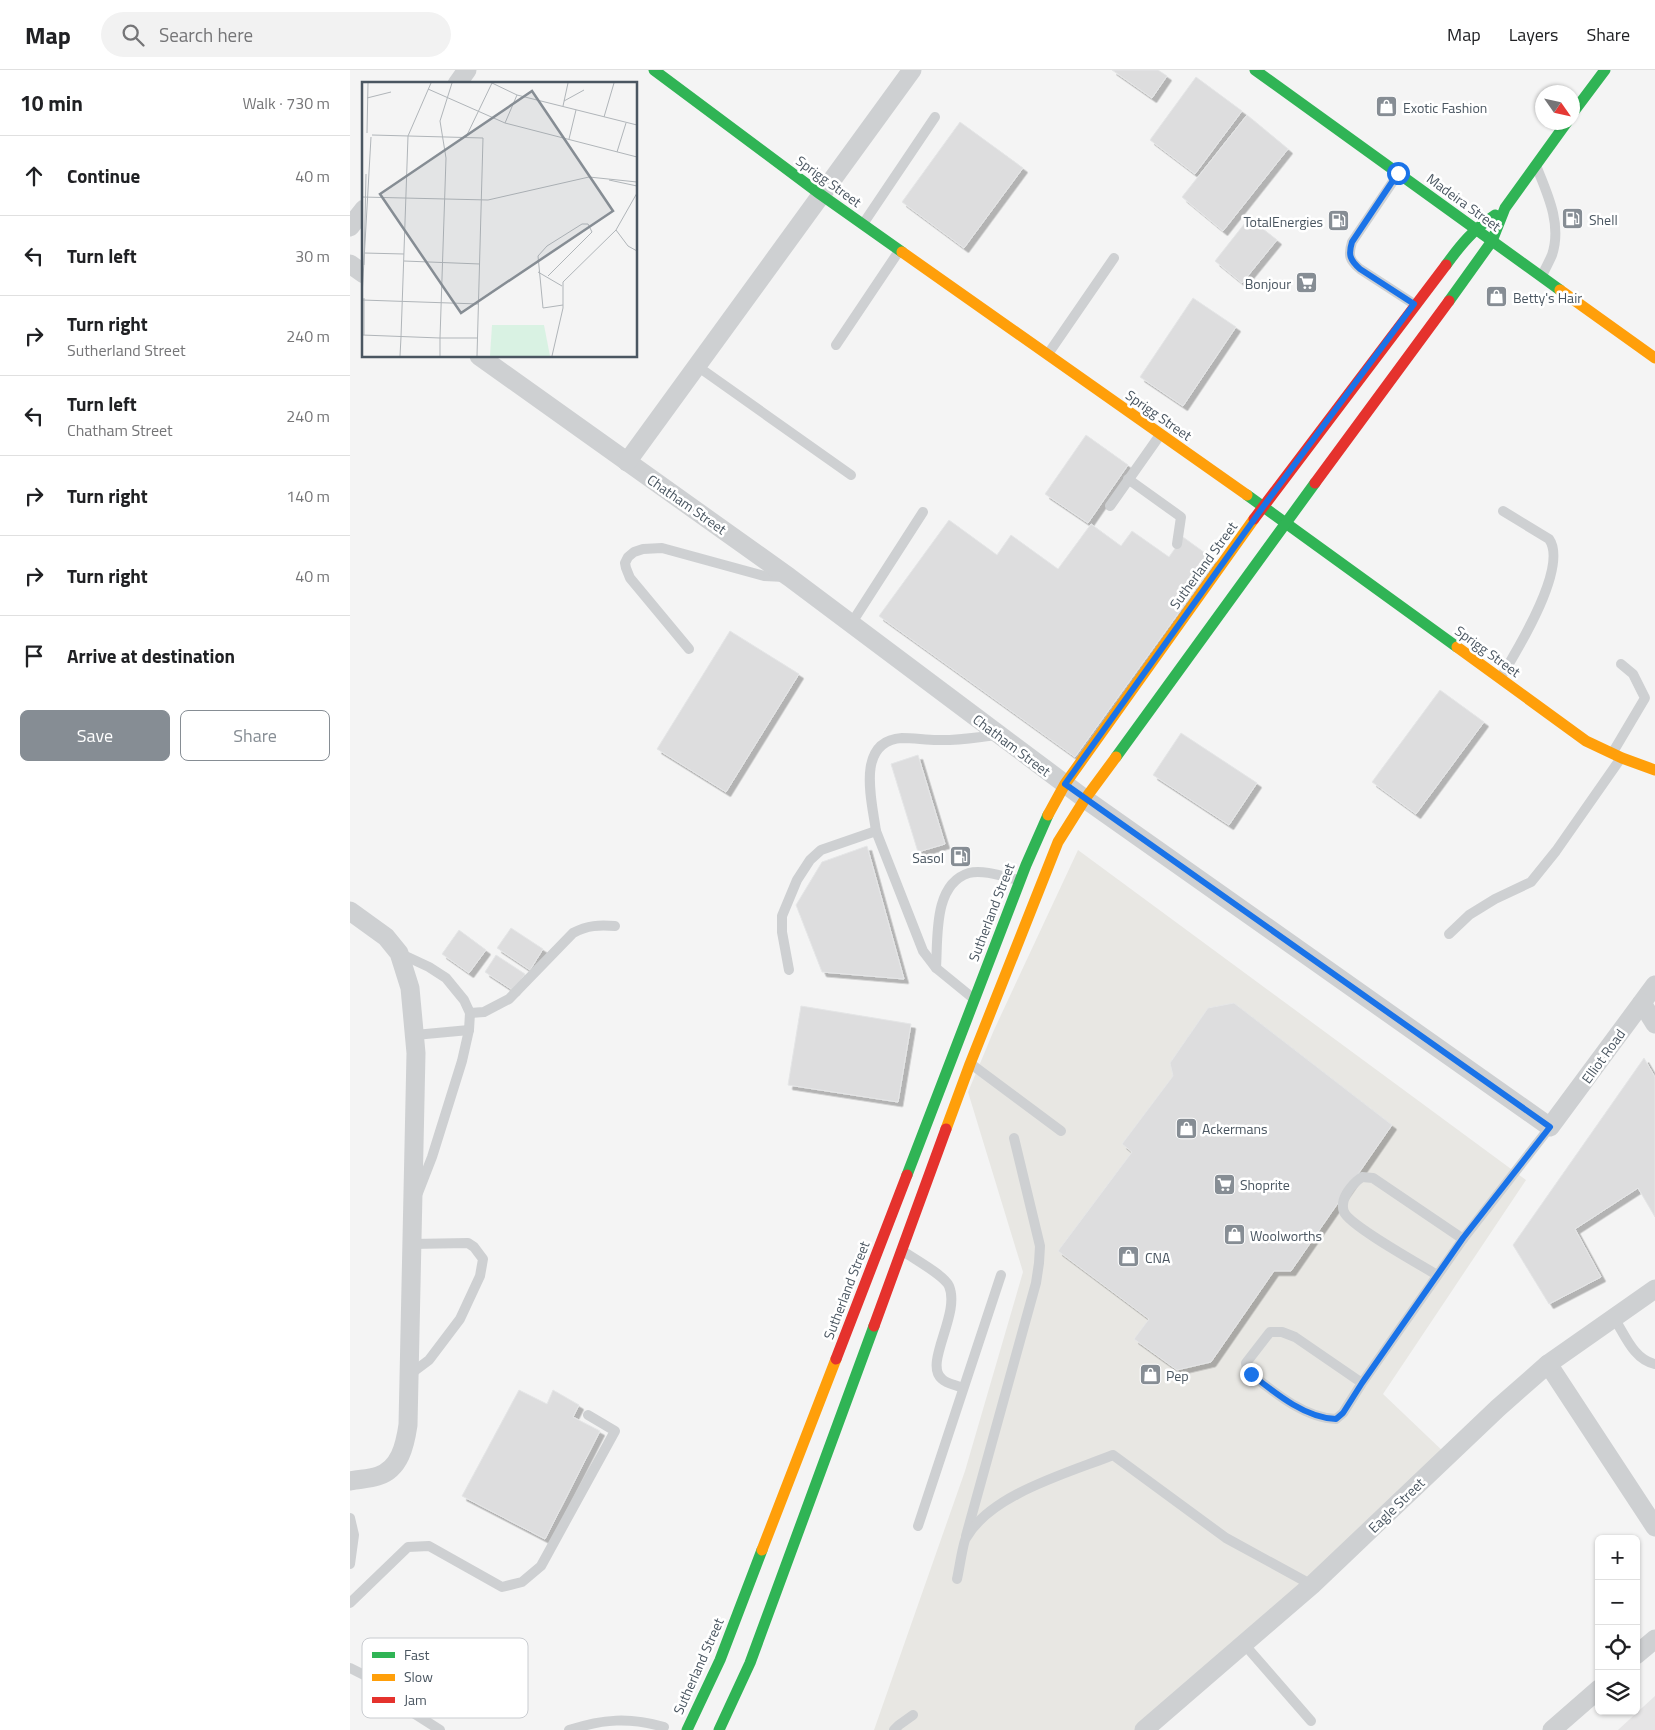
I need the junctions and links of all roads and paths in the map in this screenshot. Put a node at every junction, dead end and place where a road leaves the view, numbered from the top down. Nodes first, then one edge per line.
1 (467, 70) edge
2 (654, 70) edge
3 (912, 70) edge
4 (1255, 70) edge
5 (1605, 70) edge
6 (458, 82) edge
7 (1580, 103) edge
8 (935, 117) dead end
9 (1560, 130) edge
10 (1536, 165) junction
11 (1398, 173) junction
12 (820, 194) junction
13 (1504, 208) junction
14 (362, 212) edge
15 (863, 224) junction
16 (350, 227) edge
17 (1476, 228) junction
18 (1492, 241) junction
19 (900, 250) junction
20 (1114, 258) dead end
21 (350, 264) edge
22 (362, 273) edge
23 (1542, 276) junction
24 (1414, 304) junction
25 (836, 345) dead end
26 (1048, 354) junction
27 (482, 358) edge
28 (1655, 358) edge
29 (697, 366) junction
30 (1160, 434) junction
31 (627, 462) junction
32 (851, 475) dead end
33 (1128, 480) junction
34 (1110, 506) dead end
35 (1263, 507) junction
36 (1503, 511) dead end
37 (923, 512) dead end
38 (1286, 523) junction
39 (1177, 544) dead end
40 (789, 577) junction
41 (851, 624) junction
42 (689, 649) dead end
43 (1621, 664) dead end
44 (1500, 678) junction
45 (999, 735) junction
46 (1617, 755) junction
47 (1655, 770) edge
48 (1065, 784) junction
49 (1085, 799) junction
50 (876, 831) junction
51 (1019, 881) junction
52 (350, 911) edge
53 (615, 926) dead end
54 (1448, 934) dead end
55 (398, 953) junction
56 (936, 968) junction
57 (788, 970) dead end
58 (1655, 985) edge
59 (974, 999) junction
60 (1642, 1003) junction
61 (991, 1011) junction
62 (470, 1013) junction
63 (1655, 1024) edge
64 (469, 1030) junction
65 (414, 1035) junction
66 (954, 1051) junction
67 (970, 1064) junction
68 (1550, 1127) junction
69 (1062, 1131) dead end
70 (1014, 1138) dead end
71 (413, 1203) junction
72 (1463, 1238) junction
73 (411, 1244) junction
74 (902, 1251) junction
75 (1002, 1275) dead end
76 (1437, 1275) junction
77 (1655, 1289) edge
78 (1614, 1318) junction
79 (1548, 1364) junction
80 (1655, 1364) edge
81 (409, 1376) junction
82 (1362, 1383) junction
83 (963, 1388) junction
84 (588, 1415) dead end
85 (350, 1481) edge
86 (350, 1518) edge
87 (918, 1526) dead end
88 (1655, 1527) edge
89 (965, 1539) junction
90 (350, 1564) edge
91 (957, 1579) dead end
92 (1312, 1584) junction
93 (350, 1603) edge
94 (1655, 1639) edge
95 (1244, 1644) junction
96 (1640, 1652) edge
97 (350, 1668) edge
98 (362, 1674) edge
99 (1595, 1692) edge
100 (914, 1715) dead end
101 (421, 1718) edge
102 (1311, 1721) dead end
103 (664, 1727) dead end
104 (440, 1730) edge
105 (568, 1730) edge
106 (687, 1730) edge
107 (719, 1730) edge
108 (894, 1730) edge
109 (1144, 1730) edge
110 (1552, 1730) edge

1 - 6 street
2 - 12 main road, Sprigg Street
3 - 12 street
4 - 11 main road, Madeira Street
5 - 7 main road
8 - 15 lane
9 - 10 main road, Sutherland Street
10 - 13 main road, Sutherland Street
10 - 23 lane
11 - 17 main road, Madeira Street
11 - 24 lane
12 - 15 main road, Sprigg Street
12 - 29 street
13 - 17 main road, Sutherland Street
13 - 18 main road, Sutherland Street
14 - 16 street
15 - 19 main road, Sprigg Street
17 - 18 main road, Madeira Street
17 - 24 main road, Sutherland Street
18 - 23 main road, Madeira Street
18 - 38 main road, Sutherland Street
19 - 25 lane
19 - 26 main road, Sprigg Street
20 - 26 lane
21 - 22 street
23 - 28 main road, Madeira Street
24 - 35 main road, Sutherland Street
26 - 30 main road, Sprigg Street
27 - 31 street, Chatham Street
29 - 31 street
29 - 32 lane
30 - 33 lane
30 - 35 main road, Sprigg Street
31 - 40 street, Chatham Street
33 - 34 lane
33 - 39 lane
35 - 38 main road, Sprigg Street
35 - 48 main road, Sutherland Street
36 - 44 lane
37 - 41 lane
38 - 44 main road, Sprigg Street
38 - 49 main road, Sutherland Street
40 - 41 street, Chatham Street
40 - 42 lane
41 - 45 street, Chatham Street
43 - 46 lane
44 - 46 main road, Sprigg Street
45 - 48 street, Chatham Street
45 - 50 lane
46 - 47 main road, Sprigg Street
46 - 54 lane
48 - 49 street, Chatham Street
48 - 51 main road, Sutherland Street
49 - 61 main road, Sutherland Street
49 - 68 street, Chatham Street
50 - 56 lane
50 - 57 lane
51 - 56 lane
51 - 59 main road, Sutherland Street
52 - 55 street
53 - 62 lane
55 - 62 lane
55 - 65 street
56 - 59 lane
58 - 60 street, Elliot Road
59 - 61 lane
59 - 66 main road, Sutherland Street
60 - 63 street
60 - 68 street, Elliot Road
61 - 67 main road, Sutherland Street
62 - 64 lane
64 - 65 lane
64 - 71 lane
65 - 71 street
66 - 67 lane
66 - 106 main road, Sutherland Street
67 - 69 lane
67 - 74 main road, Sutherland Street
68 - 72 lane
70 - 89 lane
71 - 73 street
72 - 76 lane
72 - 76 lane
73 - 81 street
73 - 81 lane
74 - 83 lane
74 - 107 main road, Sutherland Street
75 - 83 lane
76 - 82 lane
77 - 78 street, Eagle Street
78 - 79 street, Eagle Street
78 - 80 lane
79 - 88 street
79 - 92 street, Eagle Street
81 - 85 street
82 - 82 lane
83 - 87 lane
84 - 93 lane
86 - 90 lane
89 - 91 lane
89 - 92 lane
92 - 95 street, Eagle Street
94 - 96 street
95 - 102 lane
95 - 109 street, Eagle Street
97 - 98 lane
99 - 110 street
100 - 108 lane
101 - 104 lane
103 - 105 lane

